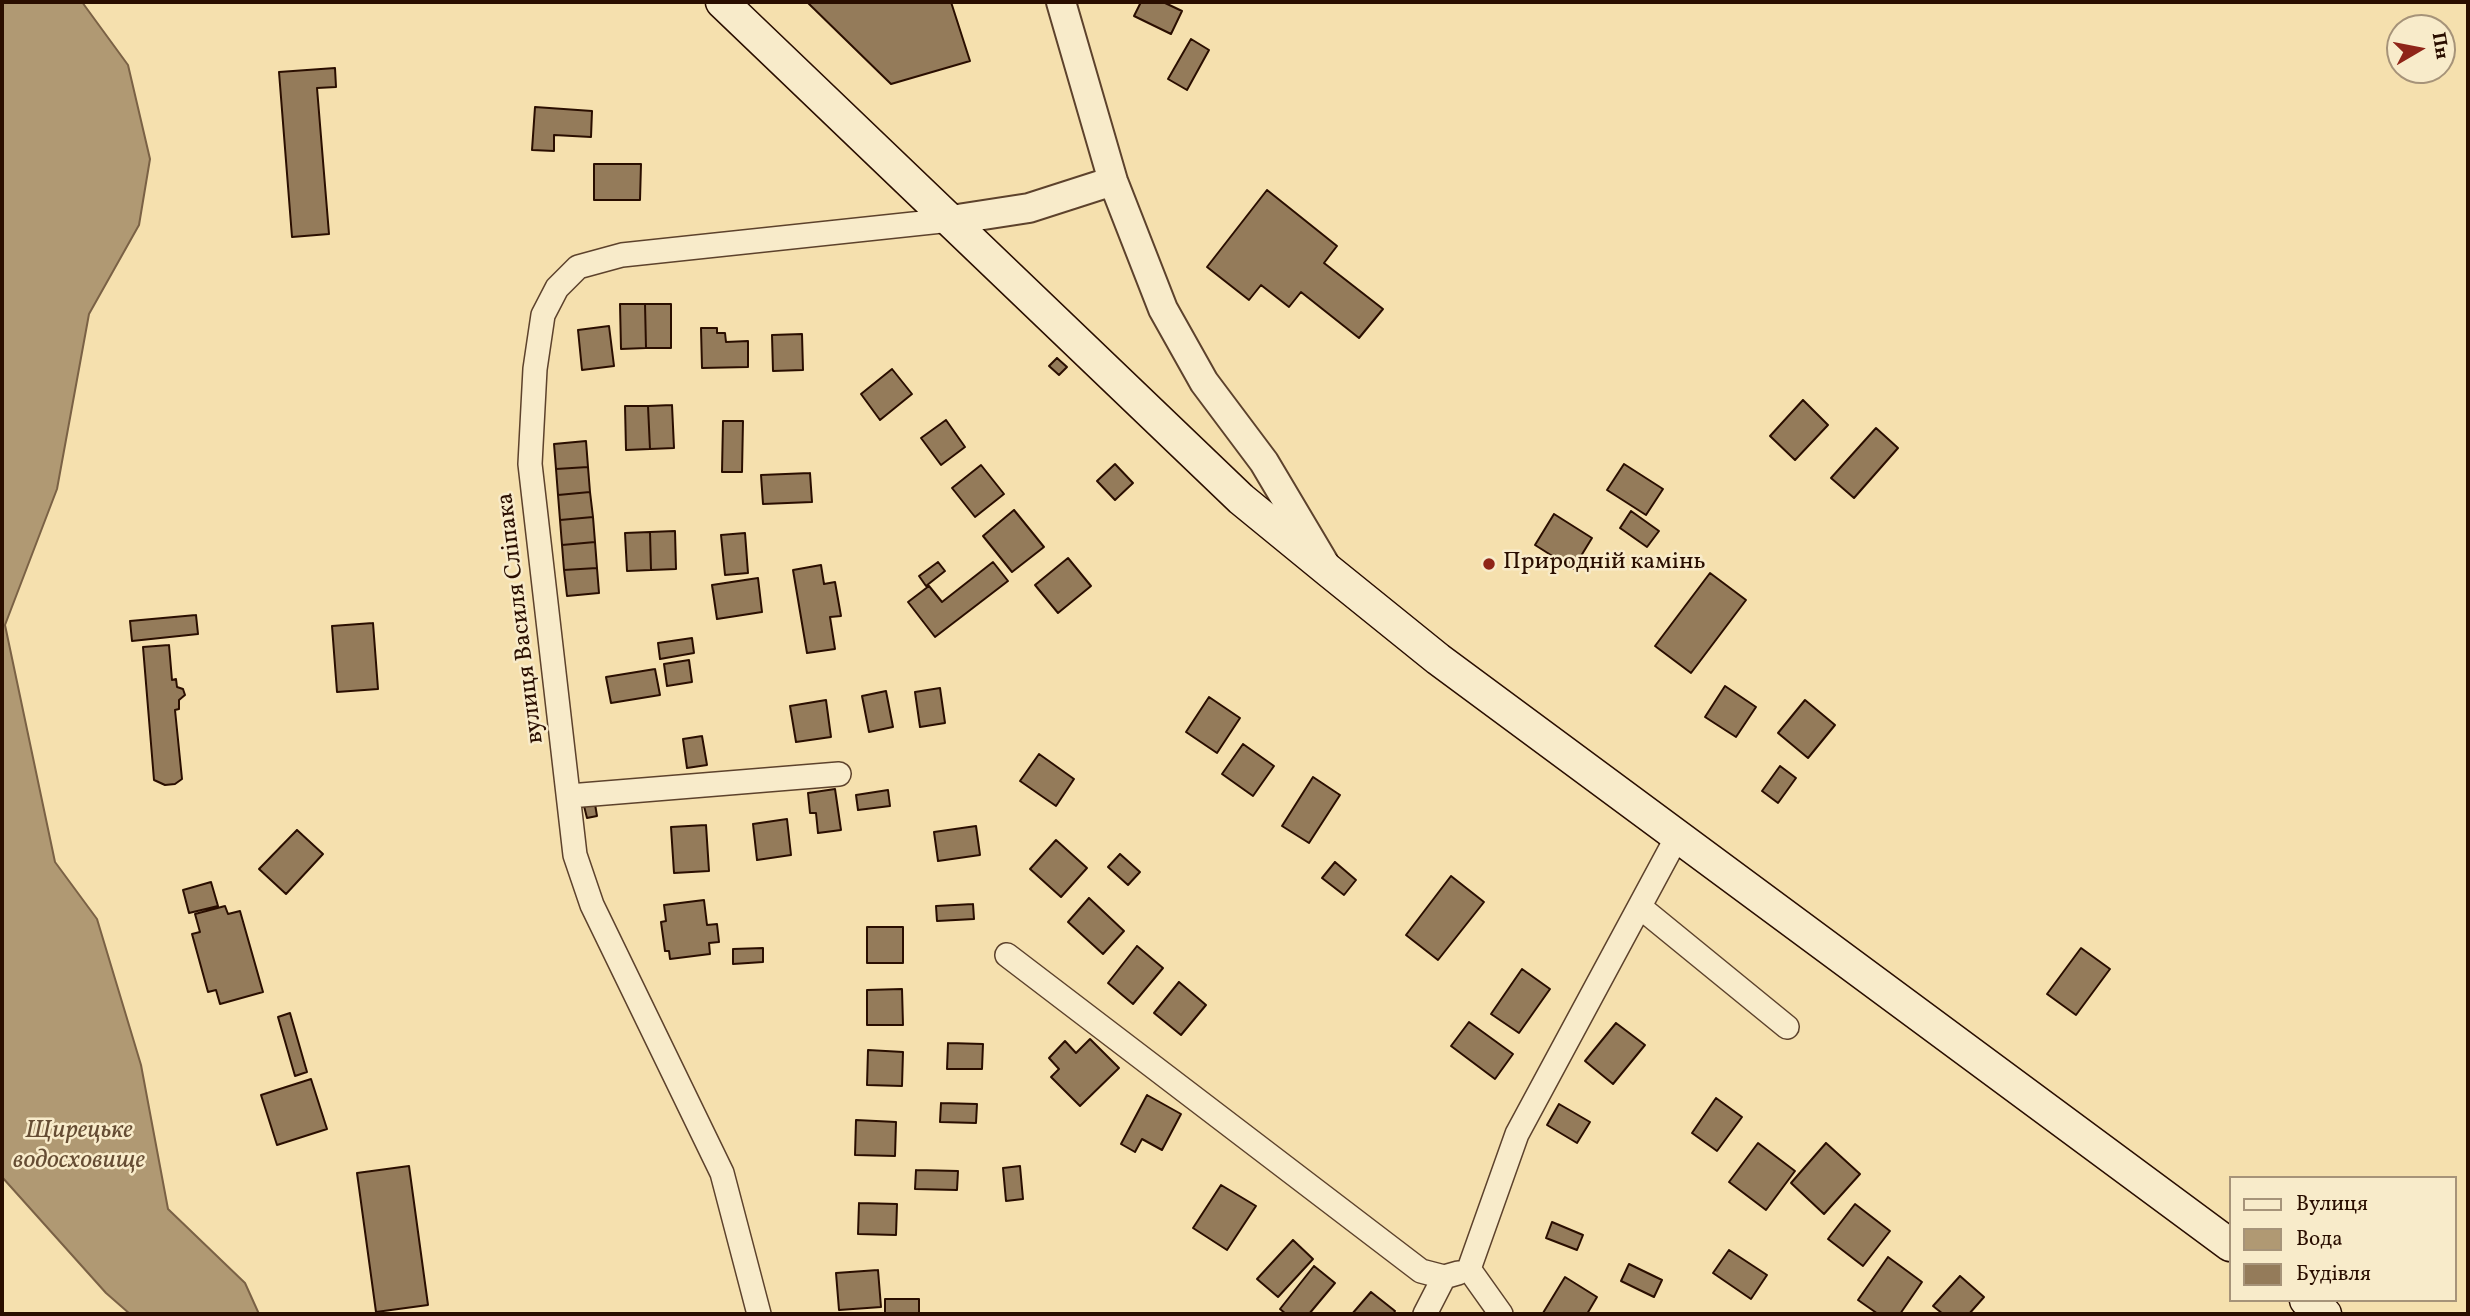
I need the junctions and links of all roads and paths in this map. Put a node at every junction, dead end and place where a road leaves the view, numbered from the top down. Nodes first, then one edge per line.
1 (722, 2) edge
2 (1061, 2) edge
3 (1113, 181) junction
4 (951, 220) junction
5 (1329, 571) junction
6 (839, 774) dead end
7 (569, 796) junction
8 (1677, 837) junction
9 (1640, 906) junction
10 (1007, 955) dead end
11 (1787, 1027) dead end
12 (2228, 1244) edge
13 (1469, 1269) junction
14 (1444, 1277) junction
15 (2309, 1302) edge
16 (760, 1314) edge
17 (1425, 1314) edge
18 (1502, 1314) edge
19 (2325, 1314) edge

1 - 4 main road
2 - 3 street
3 - 4 street
3 - 5 street
4 - 5 main road
4 - 7 street, вулиця Василя Сліпака
5 - 8 main road
6 - 7 street
7 - 16 street, вулиця Василя Сліпака
8 - 9 street
8 - 12 main road
9 - 11 street
9 - 13 street
10 - 14 street
13 - 14 street
13 - 18 street
14 - 17 street
15 - 19 main road

